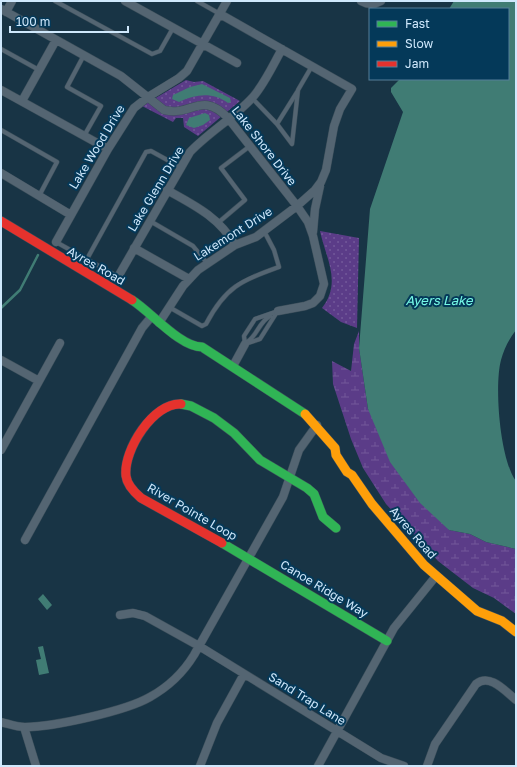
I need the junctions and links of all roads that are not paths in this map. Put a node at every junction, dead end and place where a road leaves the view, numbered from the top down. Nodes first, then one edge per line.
1 (12, 1) edge
2 (55, 1) edge
3 (125, 1) edge
4 (197, 1) edge
5 (227, 1) edge
6 (381, 1) edge
7 (362, 2) edge
8 (3, 10) edge
9 (220, 14) junction
10 (173, 28) junction
11 (56, 40) junction
12 (203, 44) junction
13 (1, 49) edge
14 (282, 49) junction
15 (84, 56) junction
16 (237, 63) dead end
17 (312, 66) junction
18 (39, 70) junction
19 (1, 90) edge
20 (298, 90) junction
21 (148, 97) junction
22 (252, 98) junction
23 (22, 101) junction
24 (228, 118) junction
25 (277, 124) junction
26 (1, 130) edge
27 (84, 136) junction
28 (250, 146) junction
29 (108, 149) junction
30 (180, 167) junction
31 (1, 173) edge
32 (321, 182) junction
33 (167, 190) junction
34 (39, 196) junction
35 (297, 206) junction
36 (71, 215) junction
37 (1, 221) edge
38 (150, 221) junction
39 (219, 222) junction
40 (264, 231) junction
41 (313, 236) junction
42 (56, 242) joint
43 (235, 245) junction
44 (134, 248) junction
45 (87, 259) junction
46 (207, 263) junction
47 (119, 275) joint
48 (188, 279) junction
49 (169, 307) junction
50 (278, 311) junction
51 (152, 316) junction
52 (159, 323) junction
53 (60, 343) dead end
54 (245, 344) junction
55 (1, 360) edge
56 (233, 366) junction
57 (39, 381) junction
58 (317, 425) junction
59 (1, 450) edge
60 (291, 477) junction
61 (336, 528) dead end
62 (25, 540) dead end
63 (248, 558) junction
64 (436, 576) junction
65 (120, 615) dead end
66 (516, 632) edge
67 (386, 641) junction
68 (199, 646) junction
69 (244, 674) junction
70 (516, 700) edge
71 (1, 722) edge
72 (24, 727) junction
73 (337, 731) junction
74 (36, 766) edge
75 (200, 766) edge
76 (318, 766) edge
77 (404, 766) edge
78 (427, 766) edge

1 - 8 street
2 - 10 lane
3 - 10 street
4 - 9 lane
5 - 9 street, Lake Wood Drive
6 - 7 street
8 - 11 street, Lake Shore Drive
9 - 12 street, Lake Wood Drive
9 - 14 street, Lakemont Drive
10 - 12 street
11 - 15 street, Lake Shore Drive
11 - 18 street
12 - 16 street
12 - 21 street, Lake Wood Drive
13 - 18 lane
14 - 17 street, Lakemont Drive
14 - 22 street, Lake Glenn Drive
15 - 21 street, Lake Shore Drive
15 - 27 lane
17 - 20 lane
17 - 32 street, Lakemont Drive
18 - 23 street
19 - 23 street
20 - 25 lane
20 - 25 lane
21 - 24 street, Lake Shore Drive
21 - 29 street, Lake Wood Drive
22 - 24 street, Lake Glenn Drive
22 - 25 lane
23 - 27 street
24 - 28 street, Lake Shore Drive
24 - 30 street, Lake Glenn Drive
26 - 34 lane
27 - 29 street
28 - 35 street, Lake Shore Drive
28 - 39 lane
29 - 36 street, Lake Wood Drive
30 - 33 street, Lake Glenn Drive
30 - 45 lane
31 - 34 street
32 - 35 street, Lakemont Drive
32 - 41 street
33 - 38 street, Lake Glenn Drive
33 - 39 street
34 - 36 street
35 - 40 street, Lakemont Drive
35 - 41 street, Lake Shore Drive
36 - 42 street, Lake Wood Drive
37 - 51 street, Ayres Road
38 - 44 street, Lake Glenn Drive
38 - 46 lane
39 - 43 street
40 - 43 street, Lakemont Drive
40 - 49 lane
41 - 50 street, Lake Shore Drive
42 - 45 lane
43 - 46 street, Lakemont Drive
44 - 47 street, Lake Glenn Drive
44 - 48 street
45 - 47 lane
46 - 48 street, Lakemont Drive
48 - 49 street, Lakemont Drive
49 - 52 street, Lakemont Drive
50 - 54 lane, Lake Shore Drive
50 - 54 lane
50 - 54 lane
51 - 52 street, Ayres Road
51 - 62 street
52 - 56 street, Ayres Road
53 - 57 street
54 - 56 street, Lake Shore Drive
55 - 57 street
56 - 58 street, Ayres Road
57 - 59 street
58 - 60 street
58 - 64 street, Ayres Road
60 - 61 street, River Pointe Loop
60 - 63 street
60 - 63 street, River Pointe Loop
63 - 67 street, Canoe Ridge Way
63 - 68 street
64 - 66 street, Ayres Road
64 - 67 street
65 - 68 street, Sand Trap Lane
67 - 73 street
68 - 69 street, Sand Trap Lane
68 - 72 street
69 - 73 street, Sand Trap Lane
69 - 75 street
70 - 78 street
71 - 72 street
72 - 74 street
73 - 76 street
73 - 77 street, Sand Trap Lane

